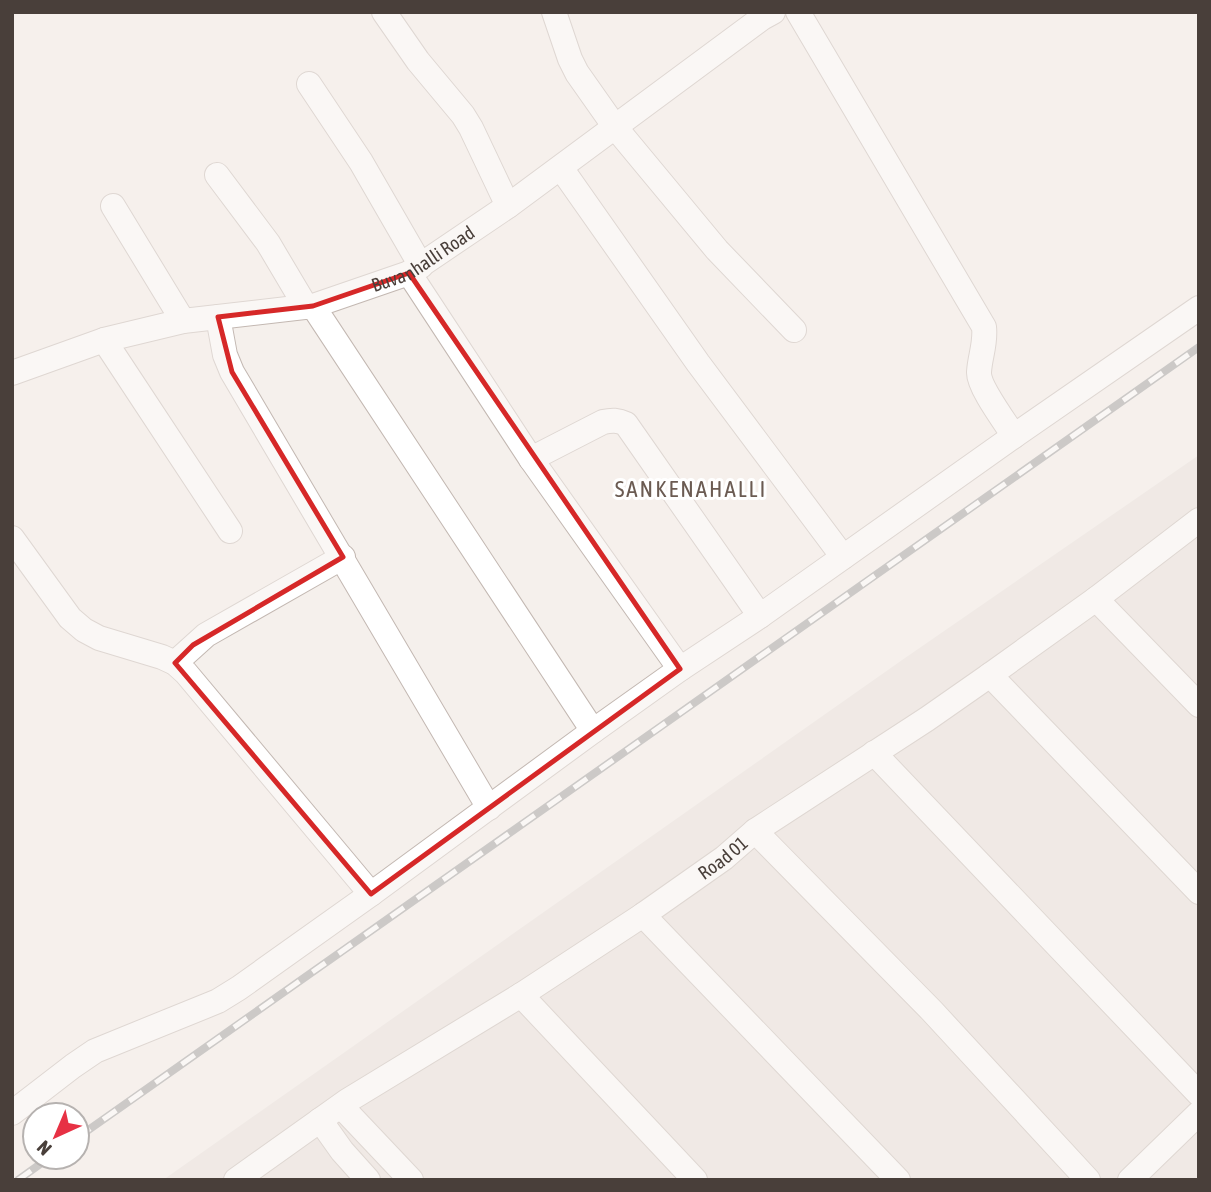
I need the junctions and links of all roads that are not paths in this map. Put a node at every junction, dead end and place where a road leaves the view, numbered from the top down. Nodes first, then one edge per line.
1 (384, 12) edge
2 (554, 12) edge
3 (798, 12) edge
4 (764, 14) edge
5 (309, 85) dead end
6 (615, 127) junction
7 (561, 168) junction
8 (217, 175) dead end
9 (113, 206) dead end
10 (508, 206) junction
11 (415, 269) junction
12 (309, 307) junction
13 (1199, 308) edge
14 (218, 317) junction
15 (183, 321) junction
16 (794, 330) dead end
17 (104, 340) junction
18 (12, 373) edge
19 (1014, 436) junction
20 (531, 459) junction
21 (230, 531) dead end
22 (1194, 531) edge
23 (12, 538) edge
24 (343, 557) junction
25 (842, 557) junction
26 (1096, 599) junction
27 (760, 616) junction
28 (175, 663) junction
29 (680, 669) junction
30 (990, 675) junction
31 (1199, 705) edge
32 (593, 731) junction
33 (874, 753) junction
34 (489, 808) junction
35 (755, 831) junction
36 (1199, 892) edge
37 (372, 894) junction
38 (643, 915) junction
39 (522, 995) junction
40 (1199, 1094) edge
41 (341, 1106) junction
42 (1199, 1113) edge
43 (12, 1114) edge
44 (320, 1120) junction
45 (236, 1180) edge
46 (369, 1180) edge
47 (411, 1180) edge
48 (695, 1180) edge
49 (898, 1180) edge
50 (1088, 1180) edge
51 (1130, 1180) edge

1 - 10 street
2 - 6 street
3 - 19 street
4 - 6 street, Buvanhalli Road
5 - 11 street
6 - 7 street, Buvanhalli Road
6 - 16 street
7 - 10 street, Buvanhalli Road
7 - 25 street
8 - 12 street
9 - 15 street
10 - 11 street, Buvanhalli Road
11 - 12 street, Buvanhalli Road
11 - 20 street
12 - 14 street, Buvanhalli Road
12 - 32 street
13 - 19 street
14 - 15 street, Buvanhalli Road
14 - 24 street
15 - 17 street, Buvanhalli Road
17 - 18 street, Buvanhalli Road
17 - 21 street
19 - 25 street
20 - 27 street
20 - 29 street
22 - 26 street, Road 01
23 - 28 street
24 - 28 street
24 - 34 street
25 - 27 street
26 - 30 street, Road 01
26 - 31 street
27 - 29 street
28 - 37 street
29 - 32 street
30 - 33 street, Road 01
30 - 36 street
32 - 34 street
33 - 35 street, Road 01
33 - 40 street
34 - 37 street
35 - 38 street, Road 01
35 - 50 street
37 - 43 street
38 - 39 street, Road 01
38 - 49 street
39 - 41 street, Road 01
39 - 48 street
41 - 44 street, Road 01
41 - 47 street
42 - 51 street
44 - 45 street, Road 01
44 - 46 street

